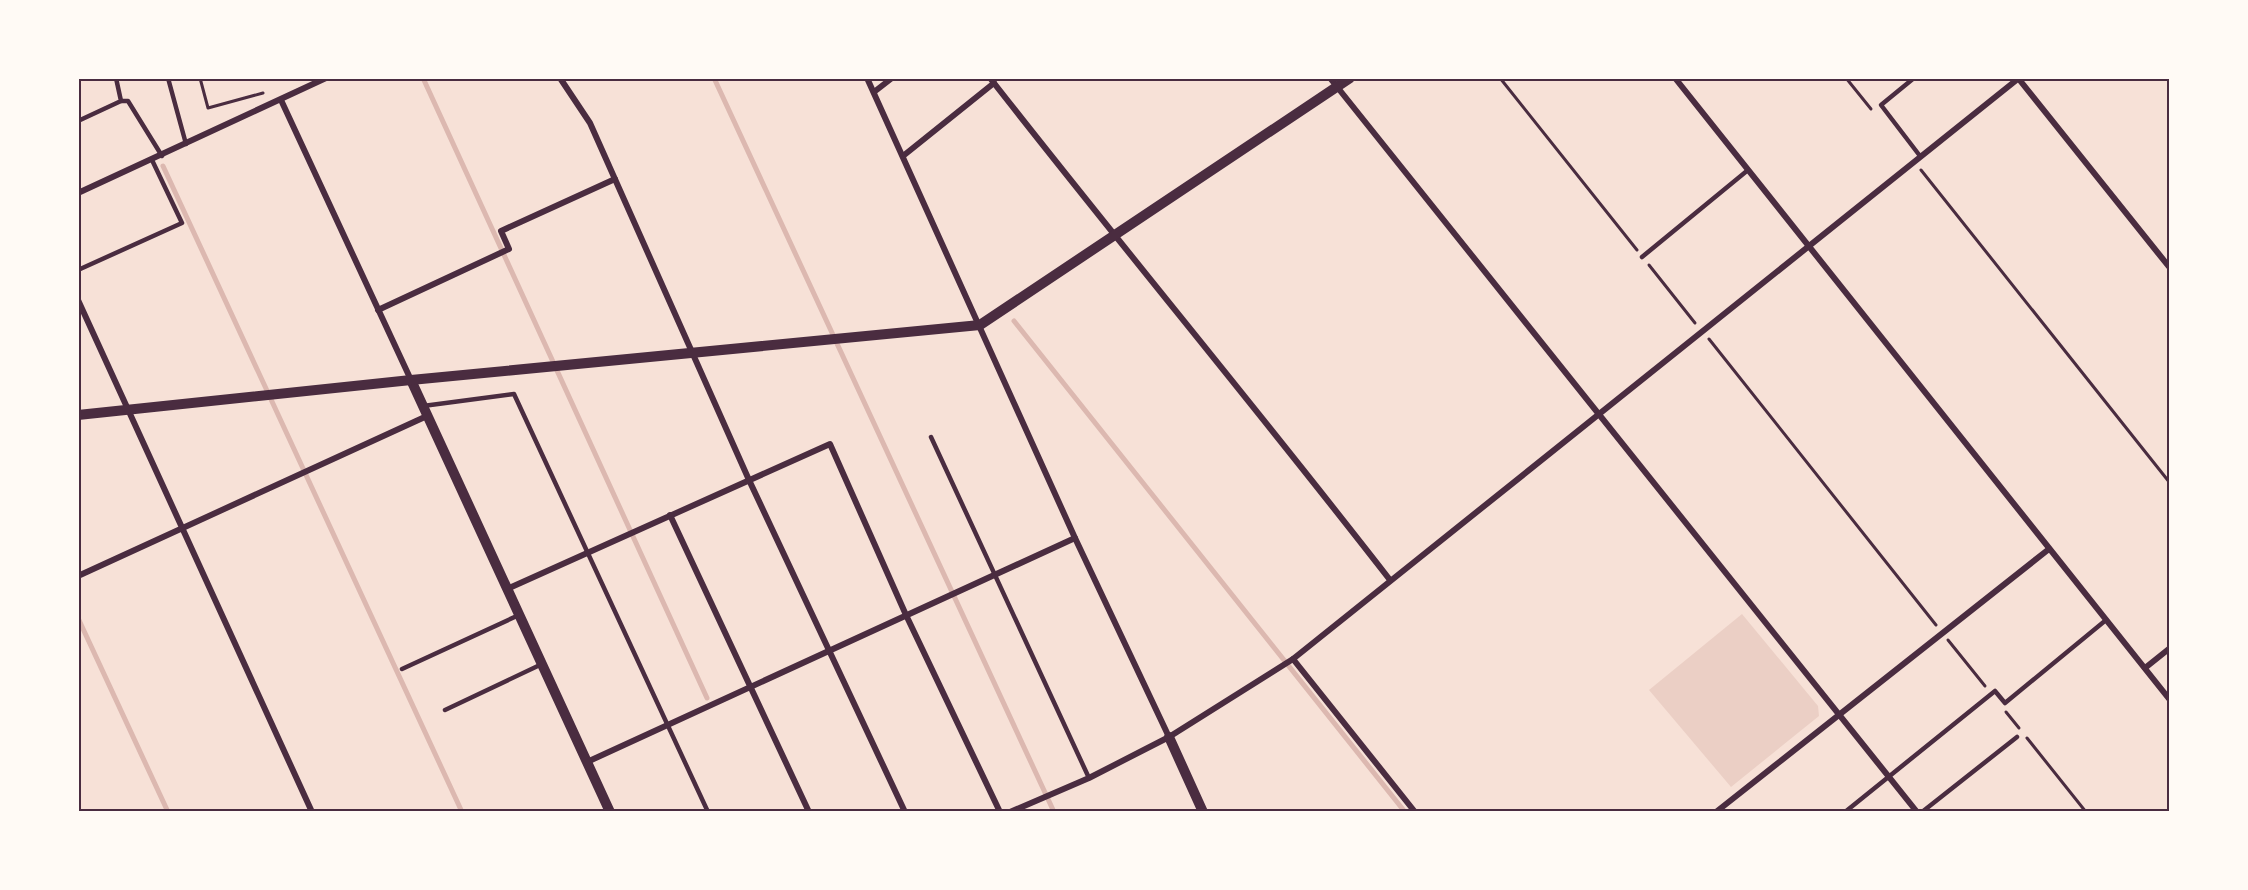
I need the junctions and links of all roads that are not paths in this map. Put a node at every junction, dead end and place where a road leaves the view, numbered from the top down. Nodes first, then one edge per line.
1 (116, 78) edge
2 (168, 78) edge
3 (302, 78) edge
4 (326, 78) edge
5 (560, 78) edge
6 (867, 78) edge
7 (892, 78) edge
8 (1350, 78) edge
9 (1675, 78) edge
10 (1914, 78) edge
11 (2018, 78) edge
12 (992, 81) edge
13 (1333, 82) edge
14 (305, 88) junction
15 (874, 92) junction
16 (281, 100) junction
17 (121, 101) junction
18 (78, 121) edge
19 (186, 144) junction
20 (162, 156) junction
21 (903, 156) junction
22 (1917, 158) junction
23 (152, 160) junction
24 (1748, 170) junction
25 (615, 179) junction
26 (78, 193) edge
27 (1113, 236) junction
28 (1808, 246) junction
29 (1642, 257) road end
30 (2170, 267) edge
31 (78, 270) edge
32 (78, 300) edge
33 (378, 310) junction
34 (980, 326) junction
35 (693, 354) junction
36 (411, 380) junction
37 (127, 410) junction
38 (425, 411) junction
39 (1599, 413) junction
40 (78, 415) edge
41 (931, 437) dead end
42 (749, 480) junction
43 (670, 515) junction
44 (182, 529) junction
45 (1075, 538) junction
46 (2049, 549) junction
47 (587, 553) junction
48 (995, 575) junction
49 (78, 576) edge
50 (1390, 580) junction
51 (507, 589) junction
52 (519, 615) junction
53 (906, 615) junction
54 (2106, 620) junction
55 (2170, 648) edge
56 (828, 651) junction
57 (1293, 659) junction
58 (542, 664) junction
59 (2145, 668) junction
60 (402, 669) dead end
61 (750, 687) junction
62 (2170, 700) edge
63 (445, 710) dead end
64 (1839, 714) junction
65 (667, 725) junction
66 (1169, 737) junction
67 (2017, 737) dead end
68 (587, 762) junction
69 (1889, 777) junction
70 (1089, 778) junction
71 (312, 812) edge
72 (610, 812) edge
73 (708, 812) edge
74 (809, 812) edge
75 (905, 812) edge
76 (1000, 812) edge
77 (1010, 812) edge
78 (1203, 812) edge
79 (1415, 812) edge
80 (1716, 812) edge
81 (1845, 812) edge
82 (1917, 812) edge
83 (1922, 812) edge

1 - 17 lane
2 - 19 lane
3 - 14 street
4 - 14 street
5 - 25 street
6 - 15 street
7 - 15 street
8 - 13 street
9 - 24 street
10 - 22 lane
11 - 22 street
11 - 30 street
12 - 21 street
12 - 27 street
13 - 27 street
13 - 39 street
14 - 16 street
15 - 21 street
16 - 19 street
16 - 33 street
17 - 18 lane
17 - 20 lane
19 - 20 street
20 - 23 street
21 - 34 street
22 - 28 street
23 - 26 street
23 - 31 lane
24 - 28 street
24 - 29 lane
25 - 33 street
25 - 35 street
27 - 34 street
27 - 50 street
28 - 39 street
28 - 46 street
32 - 37 street
33 - 36 street
34 - 35 street
34 - 45 street
35 - 36 street
35 - 42 street
36 - 37 street
36 - 38 street
37 - 40 street
37 - 44 street
38 - 44 street
38 - 47 lane
38 - 51 street
39 - 50 street
39 - 64 street
41 - 48 lane
42 - 43 street
42 - 53 street
42 - 56 street
43 - 47 street
43 - 61 street
44 - 49 street
44 - 71 street
45 - 48 street
45 - 66 street
46 - 54 street
46 - 64 street
47 - 51 street
47 - 65 lane
48 - 53 street
48 - 70 lane
50 - 57 street
51 - 52 street
52 - 58 street
52 - 60 lane
53 - 56 street
53 - 76 street
54 - 59 street
54 - 69 lane
55 - 59 street
56 - 61 street
56 - 75 street
57 - 66 street
57 - 79 street
58 - 63 lane
58 - 68 street
59 - 62 street
61 - 65 street
61 - 74 street
64 - 69 street
64 - 80 street
65 - 68 street
65 - 73 lane
66 - 70 street
66 - 78 street
67 - 83 lane
68 - 72 street
69 - 81 lane
69 - 82 street
70 - 77 street

